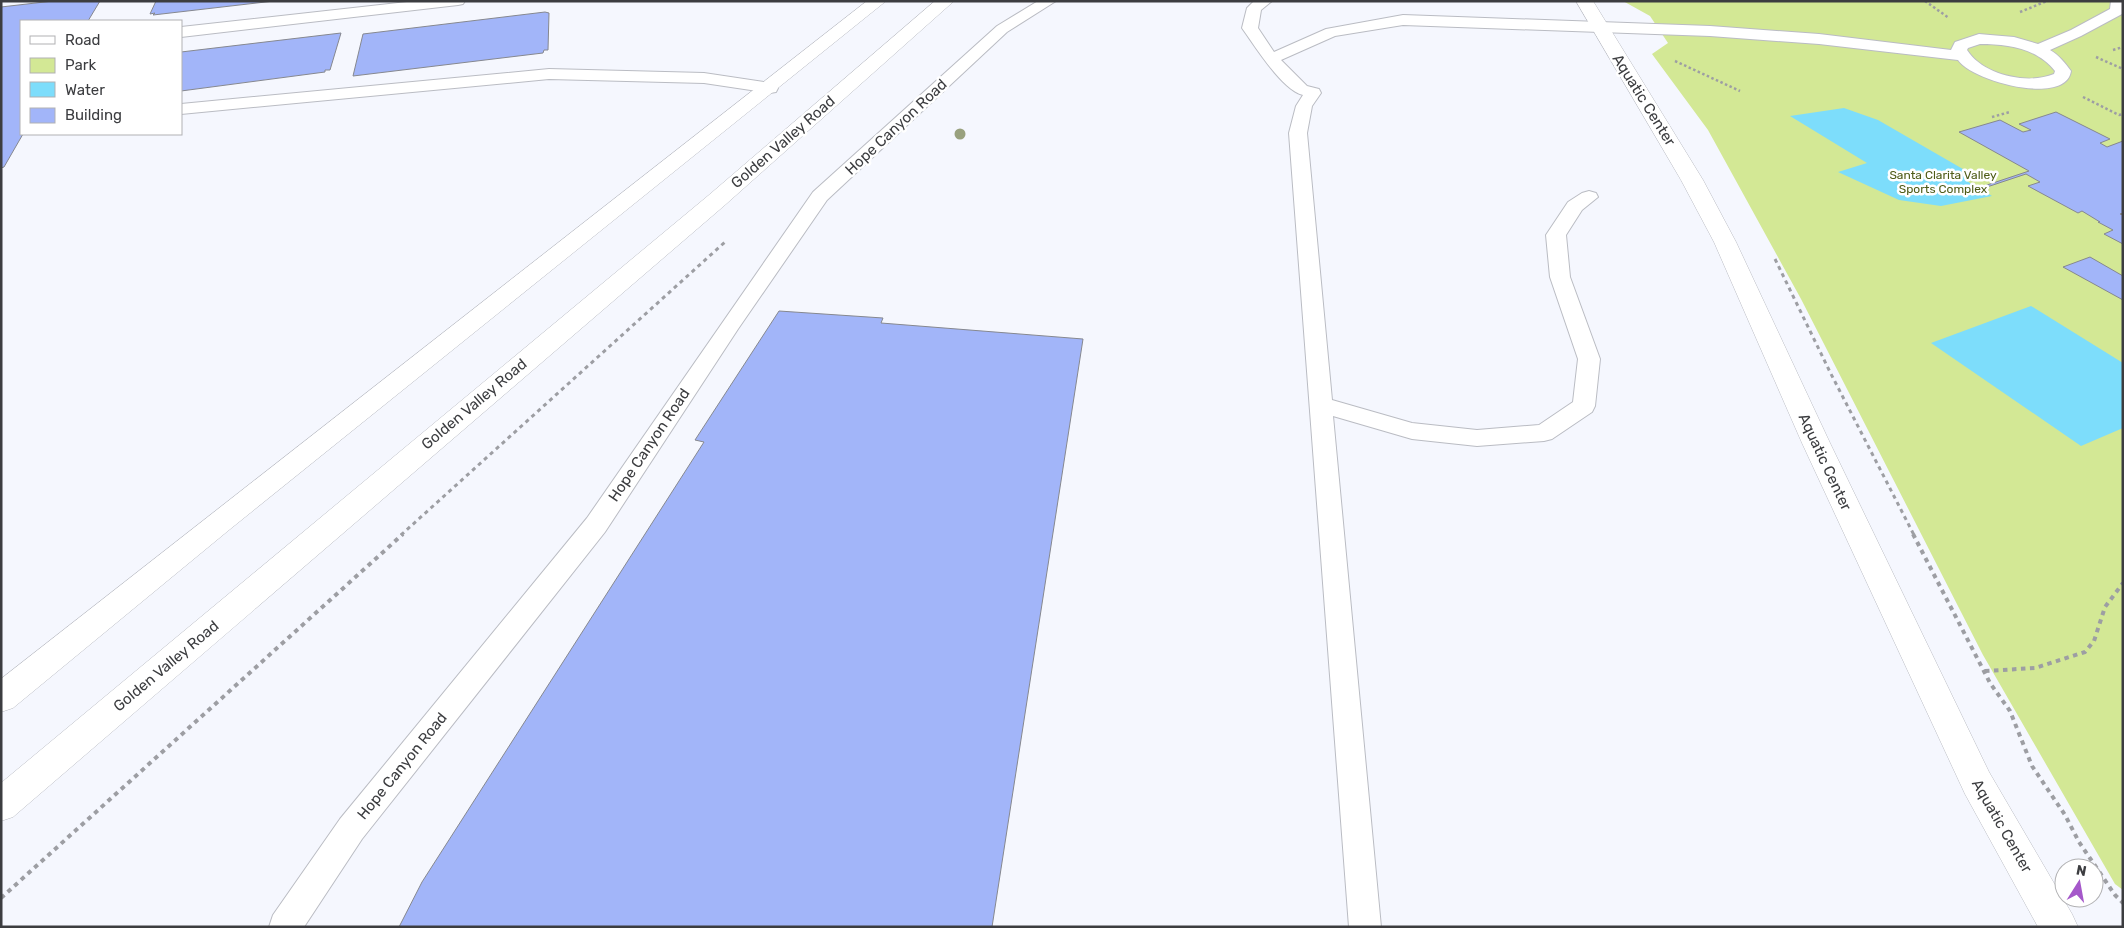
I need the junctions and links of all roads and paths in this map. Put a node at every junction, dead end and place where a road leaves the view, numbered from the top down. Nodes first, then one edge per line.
1 (458, 1) edge
2 (878, 1) edge
3 (946, 1) edge
4 (1049, 1) edge
5 (1264, 1) edge
6 (1584, 1) edge
7 (1925, 1) edge
8 (2118, 1) edge
9 (351, 7) edge
10 (1950, 18) dead end
11 (1598, 26) junction
12 (1631, 28) junction
13 (182, 32) edge
14 (2037, 50) junction
15 (2093, 55) dead end
16 (1961, 56) junction
17 (1271, 59) junction
18 (2123, 69) edge
19 (770, 88) junction
20 (1740, 91) dead end
21 (2077, 94) dead end
22 (182, 109) edge
23 (2123, 114) edge
24 (1589, 197) dead end
25 (732, 236) dead end
26 (1770, 250) dead end
27 (1321, 405) junction
28 (2123, 583) edge
29 (1985, 671) junction
30 (1, 698) edge
31 (1, 805) edge
32 (1, 898) edge
33 (2123, 903) edge
34 (285, 927) edge
35 (1365, 927) edge
36 (2059, 927) edge

1 - 9 lane
2 - 19 main road
3 - 31 main road, Golden Valley Road
4 - 34 lane, Hope Canyon Road
5 - 17 lane
6 - 11 main road, Aquatic Center
7 - 10 path
8 - 14 lane
9 - 13 lane
11 - 12 lane
11 - 17 lane
11 - 36 main road, Aquatic Center
12 - 16 lane
12 - 20 path
14 - 16 lane
14 - 16 lane
15 - 18 path
17 - 27 lane
19 - 22 lane
19 - 30 main road
21 - 23 path
24 - 27 lane
25 - 32 path
26 - 29 path
27 - 35 lane
28 - 29 path
29 - 33 path

